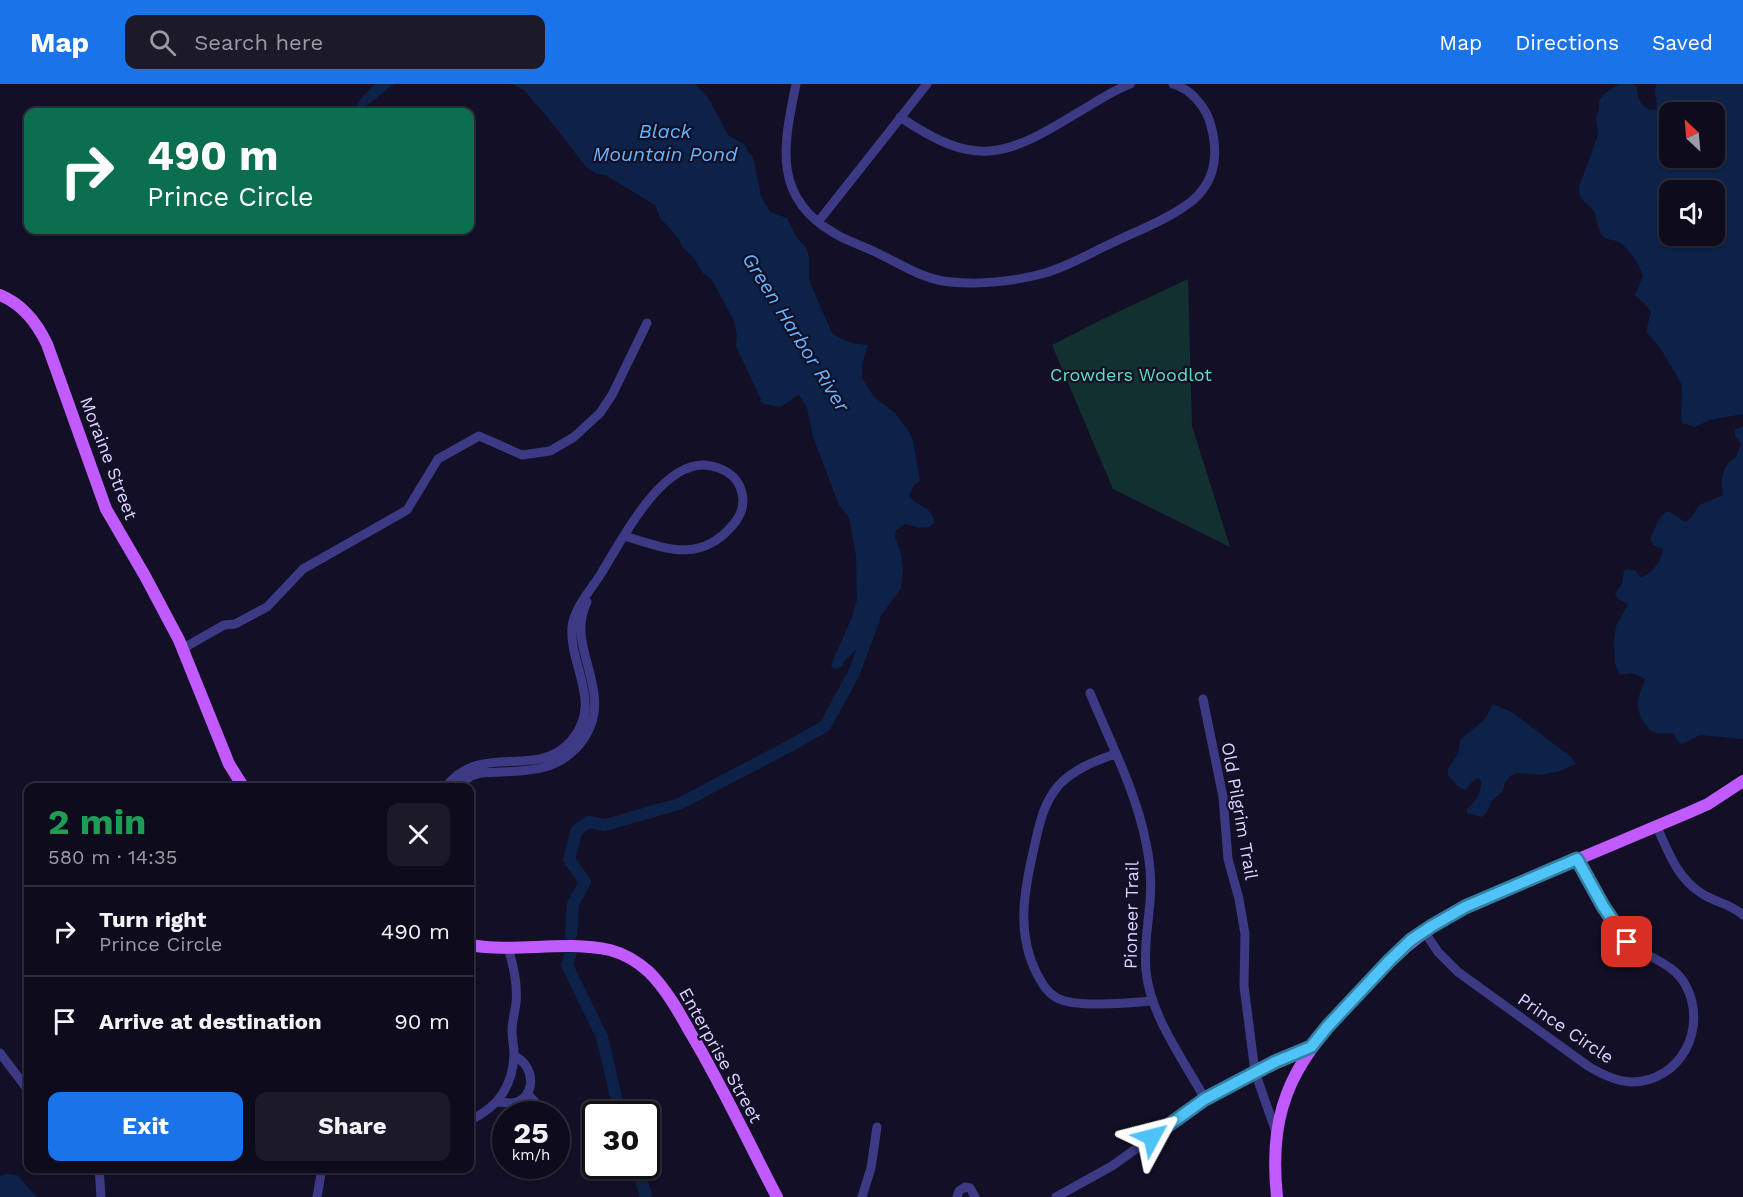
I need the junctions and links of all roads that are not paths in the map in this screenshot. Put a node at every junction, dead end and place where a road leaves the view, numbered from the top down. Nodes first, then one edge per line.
1 (796, 84) edge
2 (927, 84) edge
3 (1130, 84) edge
4 (1180, 85) edge
5 (900, 117) junction
6 (818, 222) junction
7 (0, 296) edge
8 (647, 323) dead end
9 (624, 536) junction
10 (181, 645) junction
11 (1090, 693) dead end
12 (1203, 699) dead end
13 (1115, 754) junction
14 (470, 772) junction
15 (1743, 782) edge
16 (241, 783) edge
17 (449, 783) edge
18 (460, 783) edge
19 (1656, 827) junction
20 (1577, 859) junction
21 (1743, 915) edge
22 (1424, 931) junction
23 (474, 945) edge
24 (508, 947) junction
25 (1152, 1001) junction
26 (1311, 1047) junction
27 (0, 1053) edge
28 (514, 1056) junction
29 (1255, 1072) junction
30 (24, 1085) edge
31 (527, 1093) junction
32 (1205, 1099) junction
33 (498, 1101) edge
34 (516, 1101) edge
35 (535, 1101) edge
36 (492, 1105) edge
37 (474, 1117) edge
38 (877, 1127) dead end
39 (1276, 1132) junction
40 (99, 1173) edge
41 (321, 1173) edge
42 (101, 1197) edge
43 (317, 1197) edge
44 (777, 1197) edge
45 (862, 1197) edge
46 (957, 1197) edge
47 (975, 1197) edge
48 (1056, 1197) edge
49 (1277, 1197) edge

1 - 6 street
2 - 5 street
3 - 5 street
4 - 6 street
5 - 6 street
7 - 10 main road, Moraine Street
8 - 10 street
9 - 9 street
9 - 14 street
10 - 16 main road
11 - 13 street, Pioneer Trail
12 - 29 street, Old Pilgrim Trail
13 - 25 street, Pioneer Trail
13 - 25 street
14 - 17 street
14 - 18 street
15 - 19 main road
19 - 20 main road
19 - 21 street
20 - 22 main road
20 - 22 street, Prince Circle
22 - 26 main road
23 - 24 main road, Enterprise Street
24 - 28 street
24 - 44 main road, Enterprise Street
25 - 32 street, Pioneer Trail
26 - 29 street
26 - 39 main road
27 - 30 street
28 - 31 street
28 - 33 street
29 - 32 street
29 - 39 street, Old Pilgrim Trail
31 - 34 street
31 - 35 street
32 - 48 street
36 - 37 street
38 - 45 street
39 - 49 main road
40 - 42 street
41 - 43 street
46 - 47 street

